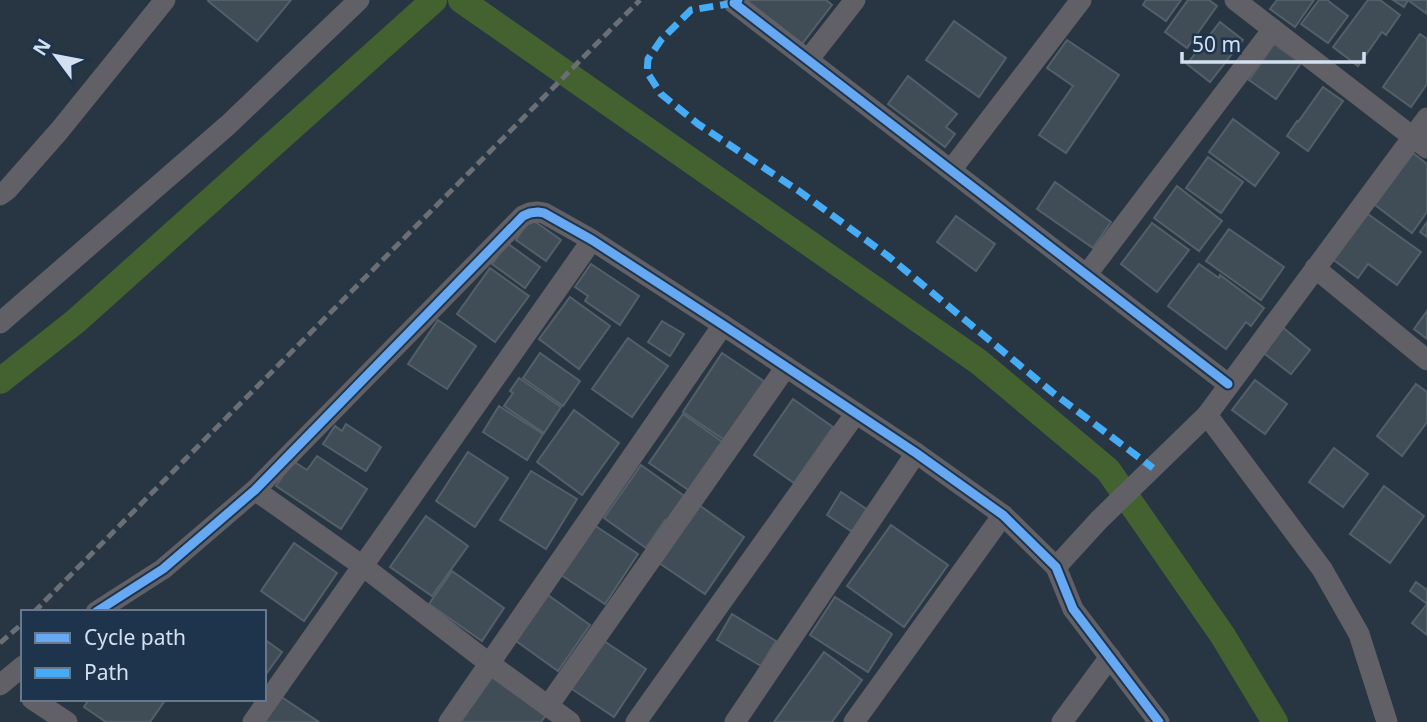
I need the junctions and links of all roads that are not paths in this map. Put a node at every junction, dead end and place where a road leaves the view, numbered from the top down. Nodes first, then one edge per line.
1 (359, 0) edge
2 (738, 0) edge
3 (855, 0) edge
4 (1081, 0) edge
5 (1235, 0) edge
6 (161, 1) edge
7 (1273, 29) junction
8 (808, 60) junction
9 (1427, 117) edge
10 (1420, 142) edge
11 (951, 170) junction
12 (2, 188) edge
13 (592, 240) junction
14 (1315, 268) junction
15 (1087, 274) junction
16 (0, 323) edge
17 (723, 325) junction
18 (1427, 360) edge
19 (786, 367) junction
20 (1228, 384) junction
21 (856, 413) junction
22 (1207, 415) junction
23 (916, 453) junction
24 (255, 489) junction
25 (1003, 515) junction
26 (364, 567) junction
27 (1056, 567) junction
28 (99, 610) edge
29 (1110, 657) junction
30 (491, 664) junction
31 (21, 669) edge
32 (9, 686) edge
33 (35, 701) edge
34 (548, 706) junction
35 (67, 722) edge
36 (253, 722) edge
37 (449, 722) edge
38 (570, 722) edge
39 (636, 722) edge
40 (735, 722) edge
41 (854, 722) edge
42 (1062, 722) edge
43 (1159, 722) edge
44 (1387, 722) edge

1 - 16 street
2 - 8 street
3 - 8 street
4 - 11 street
5 - 7 street
6 - 12 street
7 - 10 street
7 - 15 street
8 - 11 street
9 - 10 street
10 - 14 street
11 - 15 street
13 - 17 street
13 - 24 street
13 - 26 street
14 - 18 street
14 - 20 street
15 - 20 street
17 - 19 street
17 - 30 street
19 - 21 street
19 - 34 street
20 - 22 street
21 - 23 street
21 - 39 street
22 - 27 street
22 - 44 street
23 - 25 street
23 - 40 street
24 - 26 street
24 - 28 street
25 - 27 street
25 - 41 street
26 - 30 street
26 - 36 street
27 - 29 street
29 - 42 street
29 - 43 street
30 - 34 street
30 - 37 street
31 - 32 street
33 - 35 street
34 - 38 street

